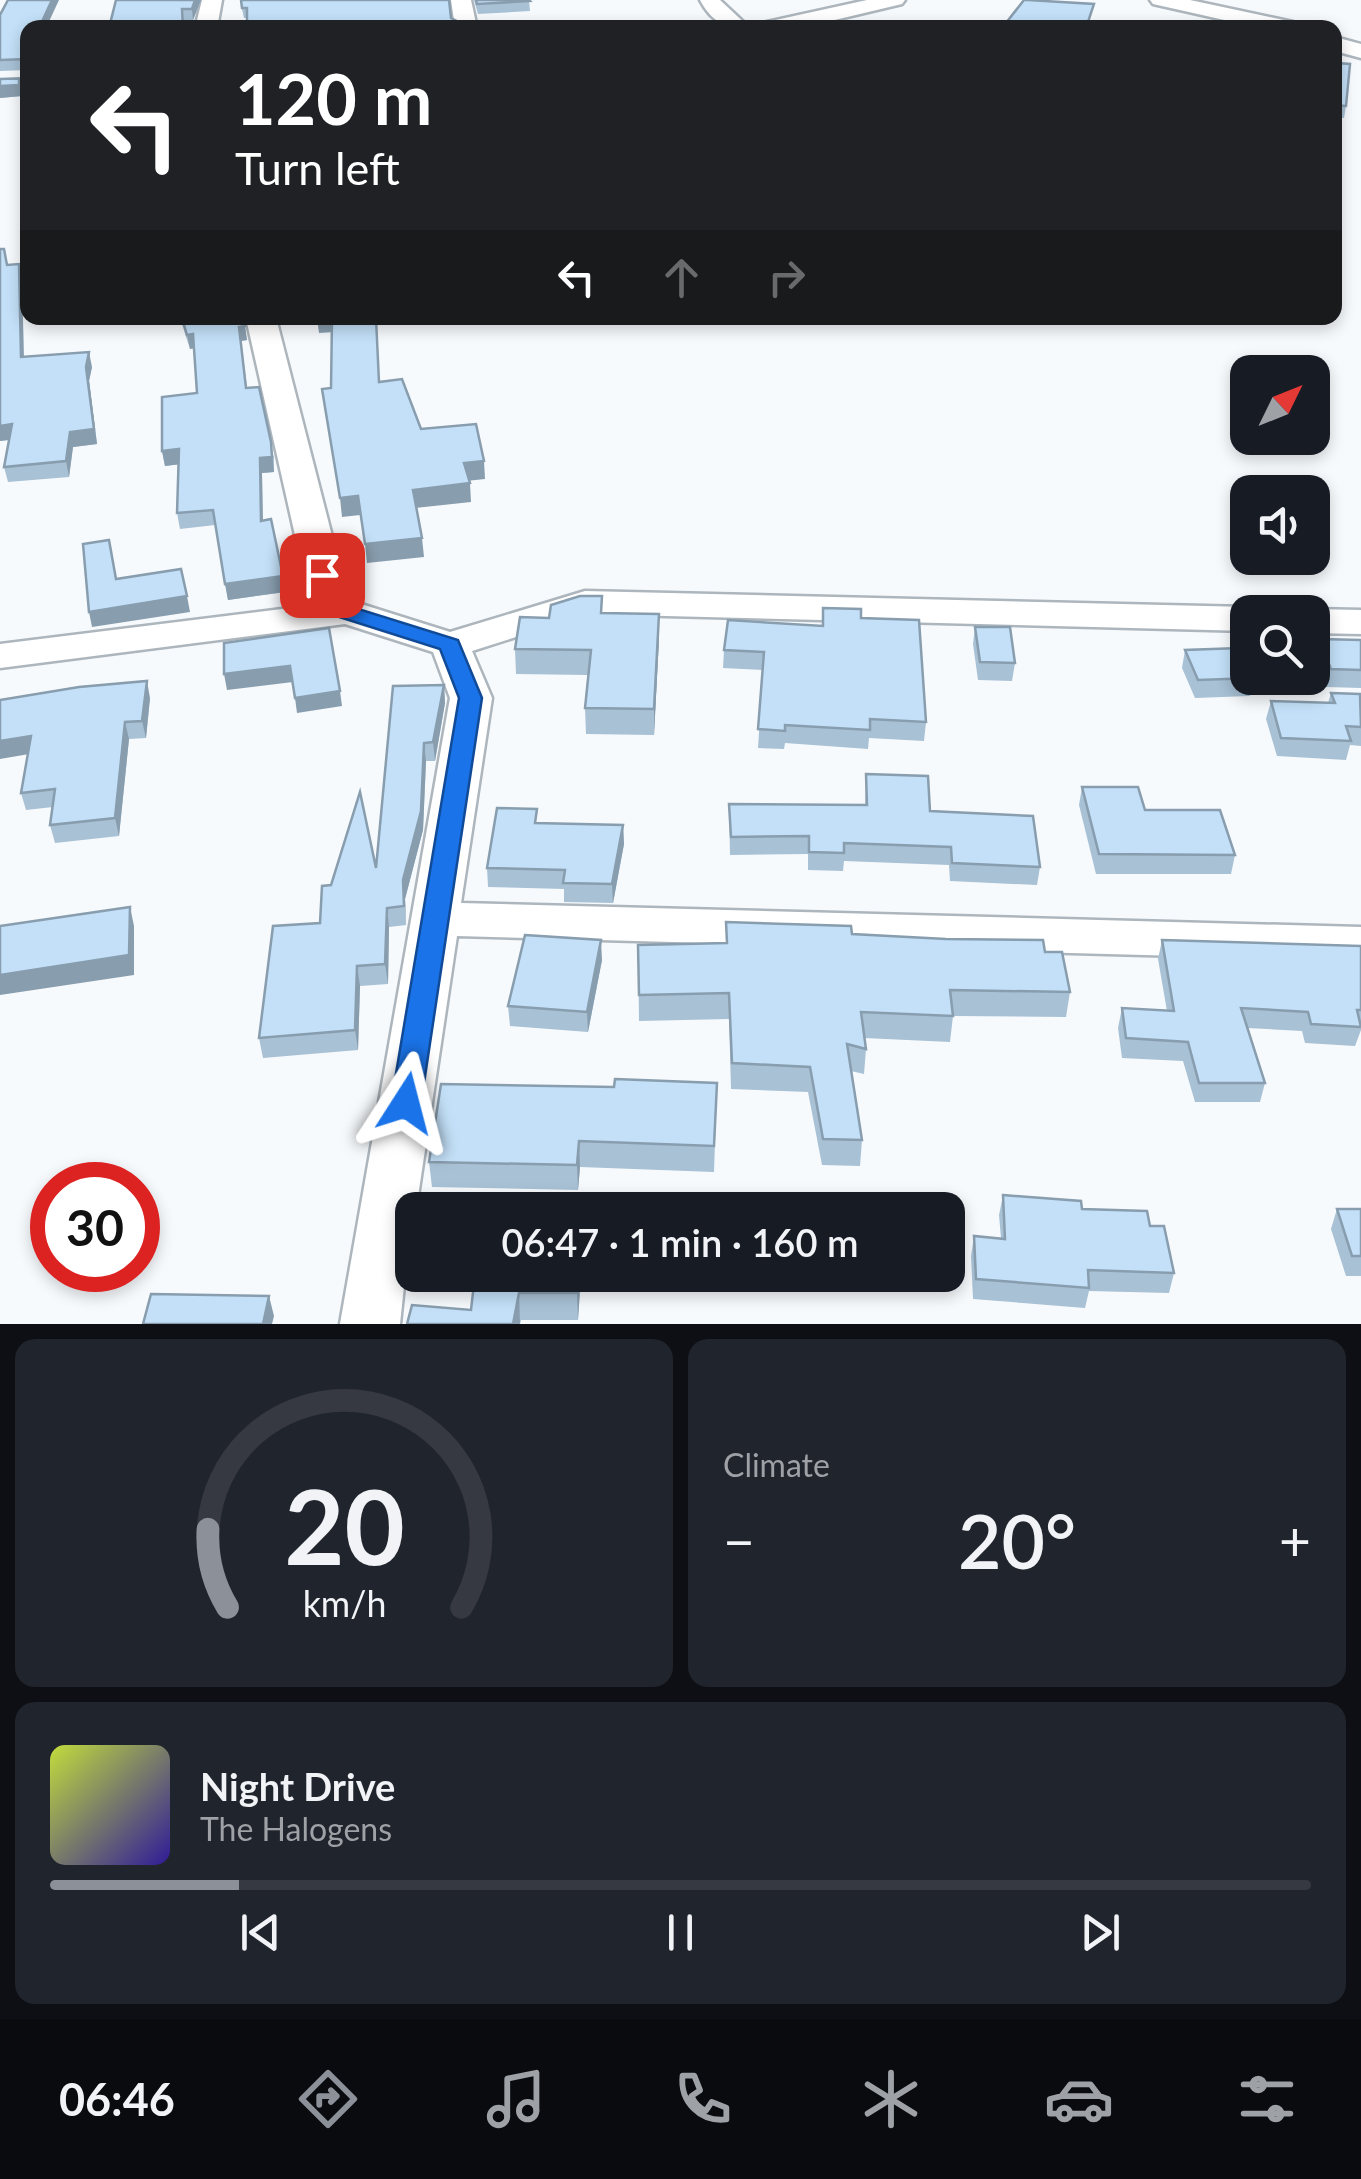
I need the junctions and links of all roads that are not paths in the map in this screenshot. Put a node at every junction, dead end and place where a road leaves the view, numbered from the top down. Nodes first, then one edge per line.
1 (710, 0) edge
2 (895, 0) edge
3 (1156, 5) edge
4 (729, 20) edge
5 (805, 20) edge
6 (1245, 20) edge
7 (262, 325) edge
8 (347, 612) junction
9 (1230, 619) edge
10 (1330, 621) edge
11 (1361, 622) edge
12 (450, 644) junction
13 (0, 656) edge
14 (436, 919) junction
15 (1361, 944) edge
16 (370, 1324) edge

1 - 4 street
2 - 5 street
3 - 6 street
7 - 8 street
8 - 12 street
8 - 13 street
9 - 12 street
10 - 11 street
12 - 14 street
14 - 15 street
14 - 16 street

